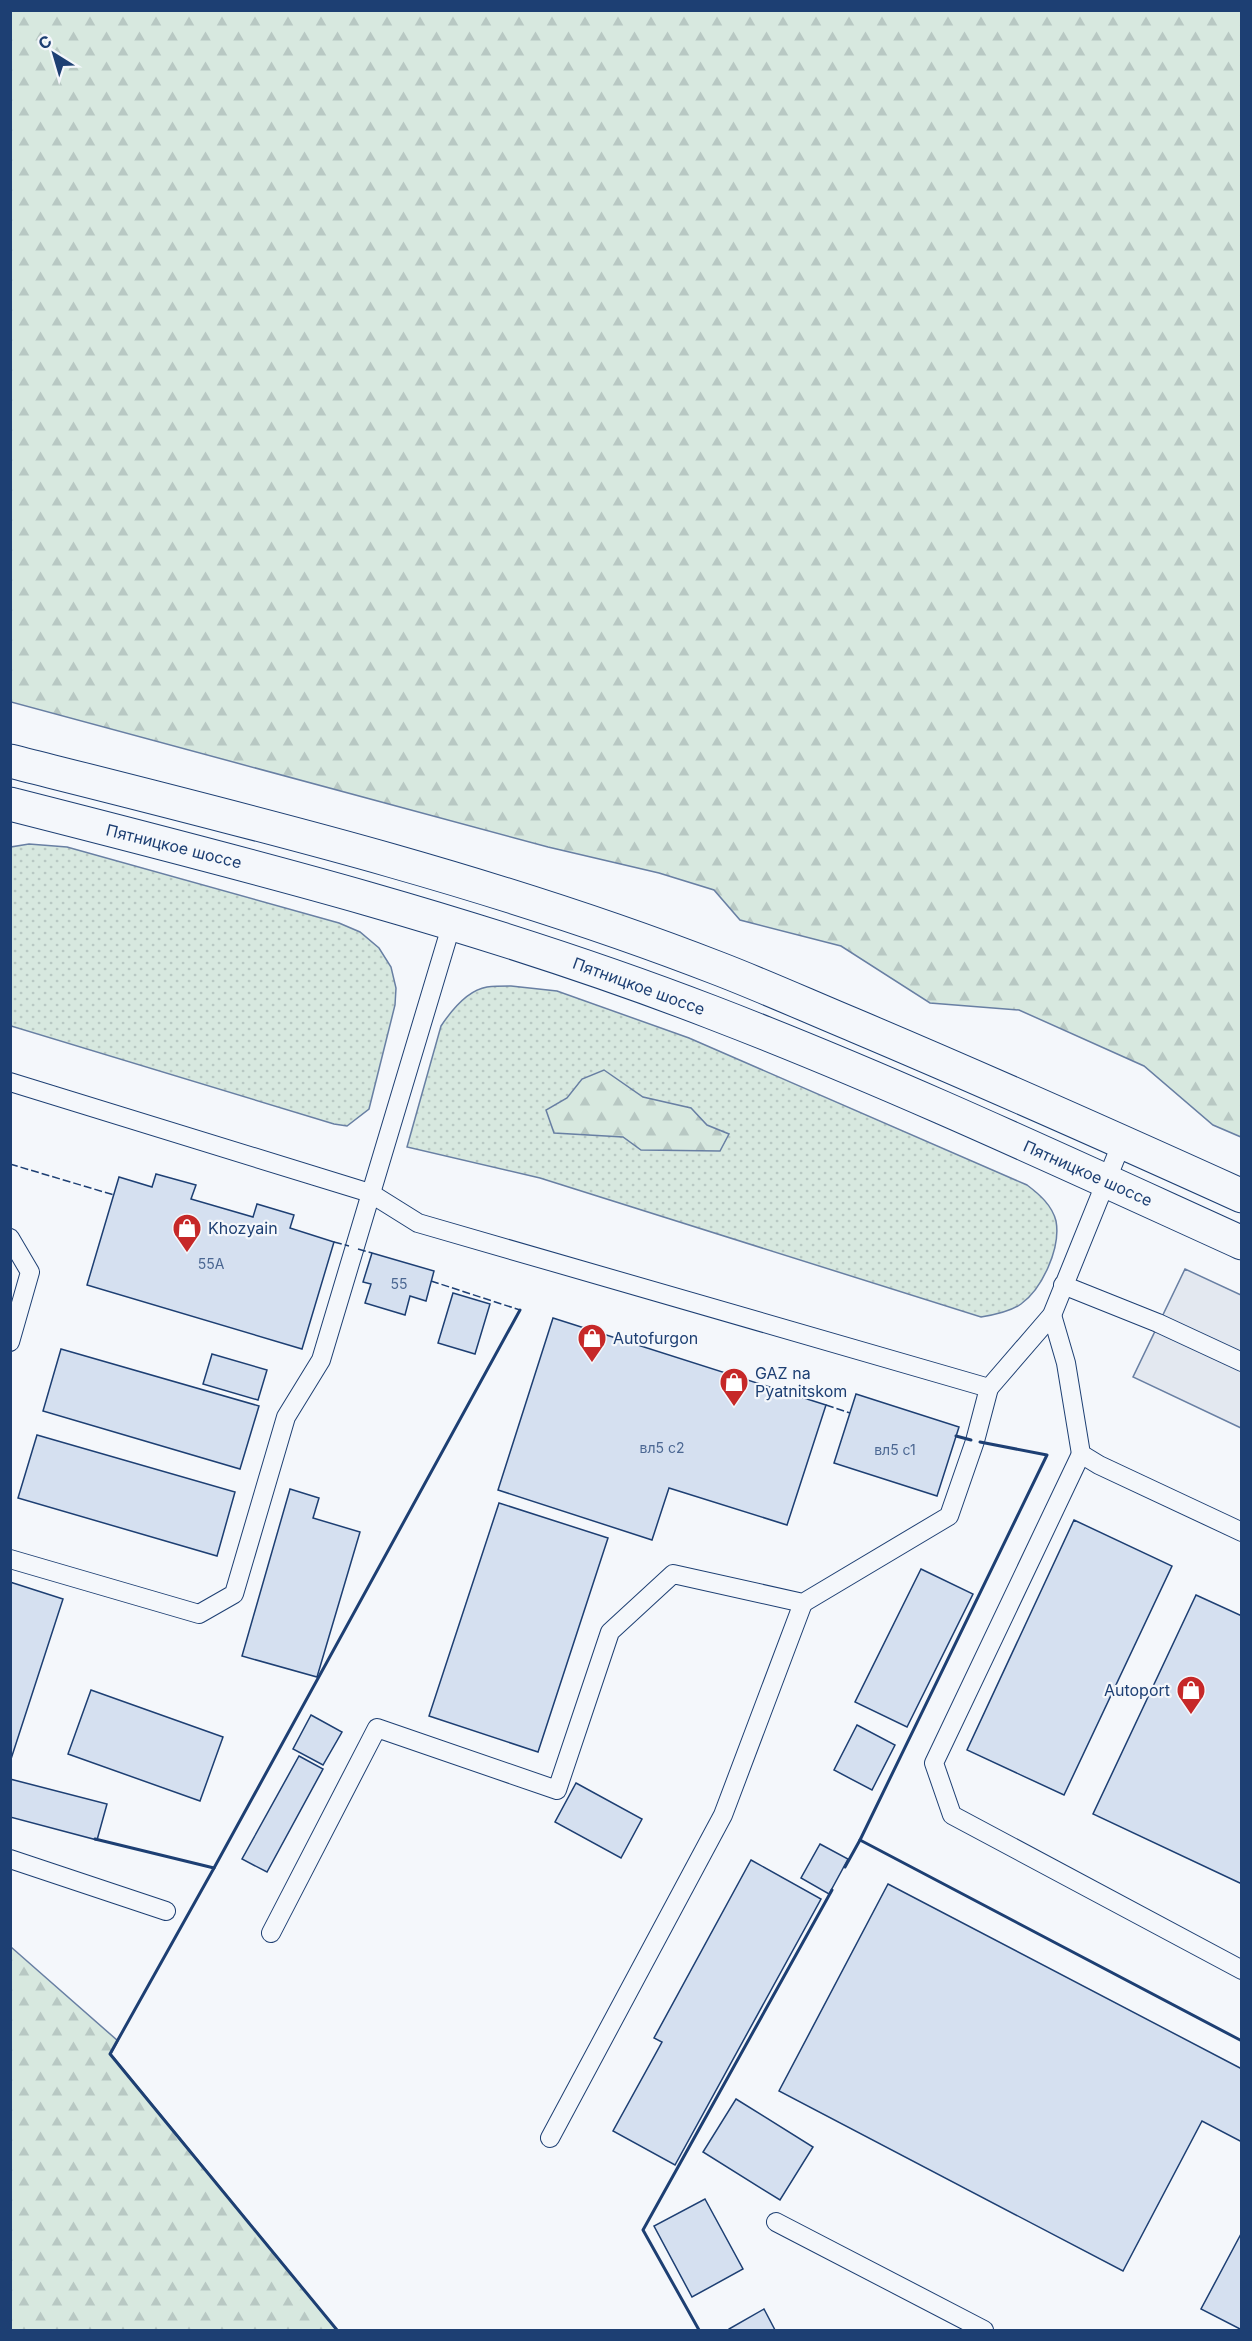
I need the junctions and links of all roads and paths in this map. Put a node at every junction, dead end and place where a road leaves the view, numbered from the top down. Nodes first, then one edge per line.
1 (10, 761) edge
2 (10, 804) edge
3 (452, 923) junction
4 (10, 1082) edge
5 (1122, 1142) junction
6 (1106, 1181) junction
7 (370, 1193) junction
8 (1242, 1196) edge
9 (10, 1238) edge
10 (1242, 1243) edge
11 (1063, 1285) junction
12 (1052, 1315) junction
13 (10, 1342) edge
14 (1242, 1362) edge
15 (989, 1388) junction
16 (1081, 1454) junction
17 (1242, 1532) edge
18 (10, 1559) edge
19 (803, 1603) junction
20 (10, 1859) edge
21 (166, 1911) dead end
22 (271, 1933) dead end
23 (1242, 1970) edge
24 (550, 2138) dead end
25 (776, 2222) dead end
26 (984, 2331) edge

1 - 5 main road
2 - 3 main road, Пятницкое шоссе
3 - 6 main road, Пятницкое шоссе
3 - 7 lane
4 - 7 lane
5 - 6 lane
5 - 8 main road
6 - 10 main road, Пятницкое шоссе
6 - 11 lane
7 - 15 lane
7 - 18 lane
9 - 13 lane
11 - 12 lane
11 - 14 lane
12 - 15 lane
12 - 16 lane
15 - 19 lane
16 - 17 lane
16 - 23 lane
19 - 22 lane
19 - 24 lane
20 - 21 lane
25 - 26 lane

